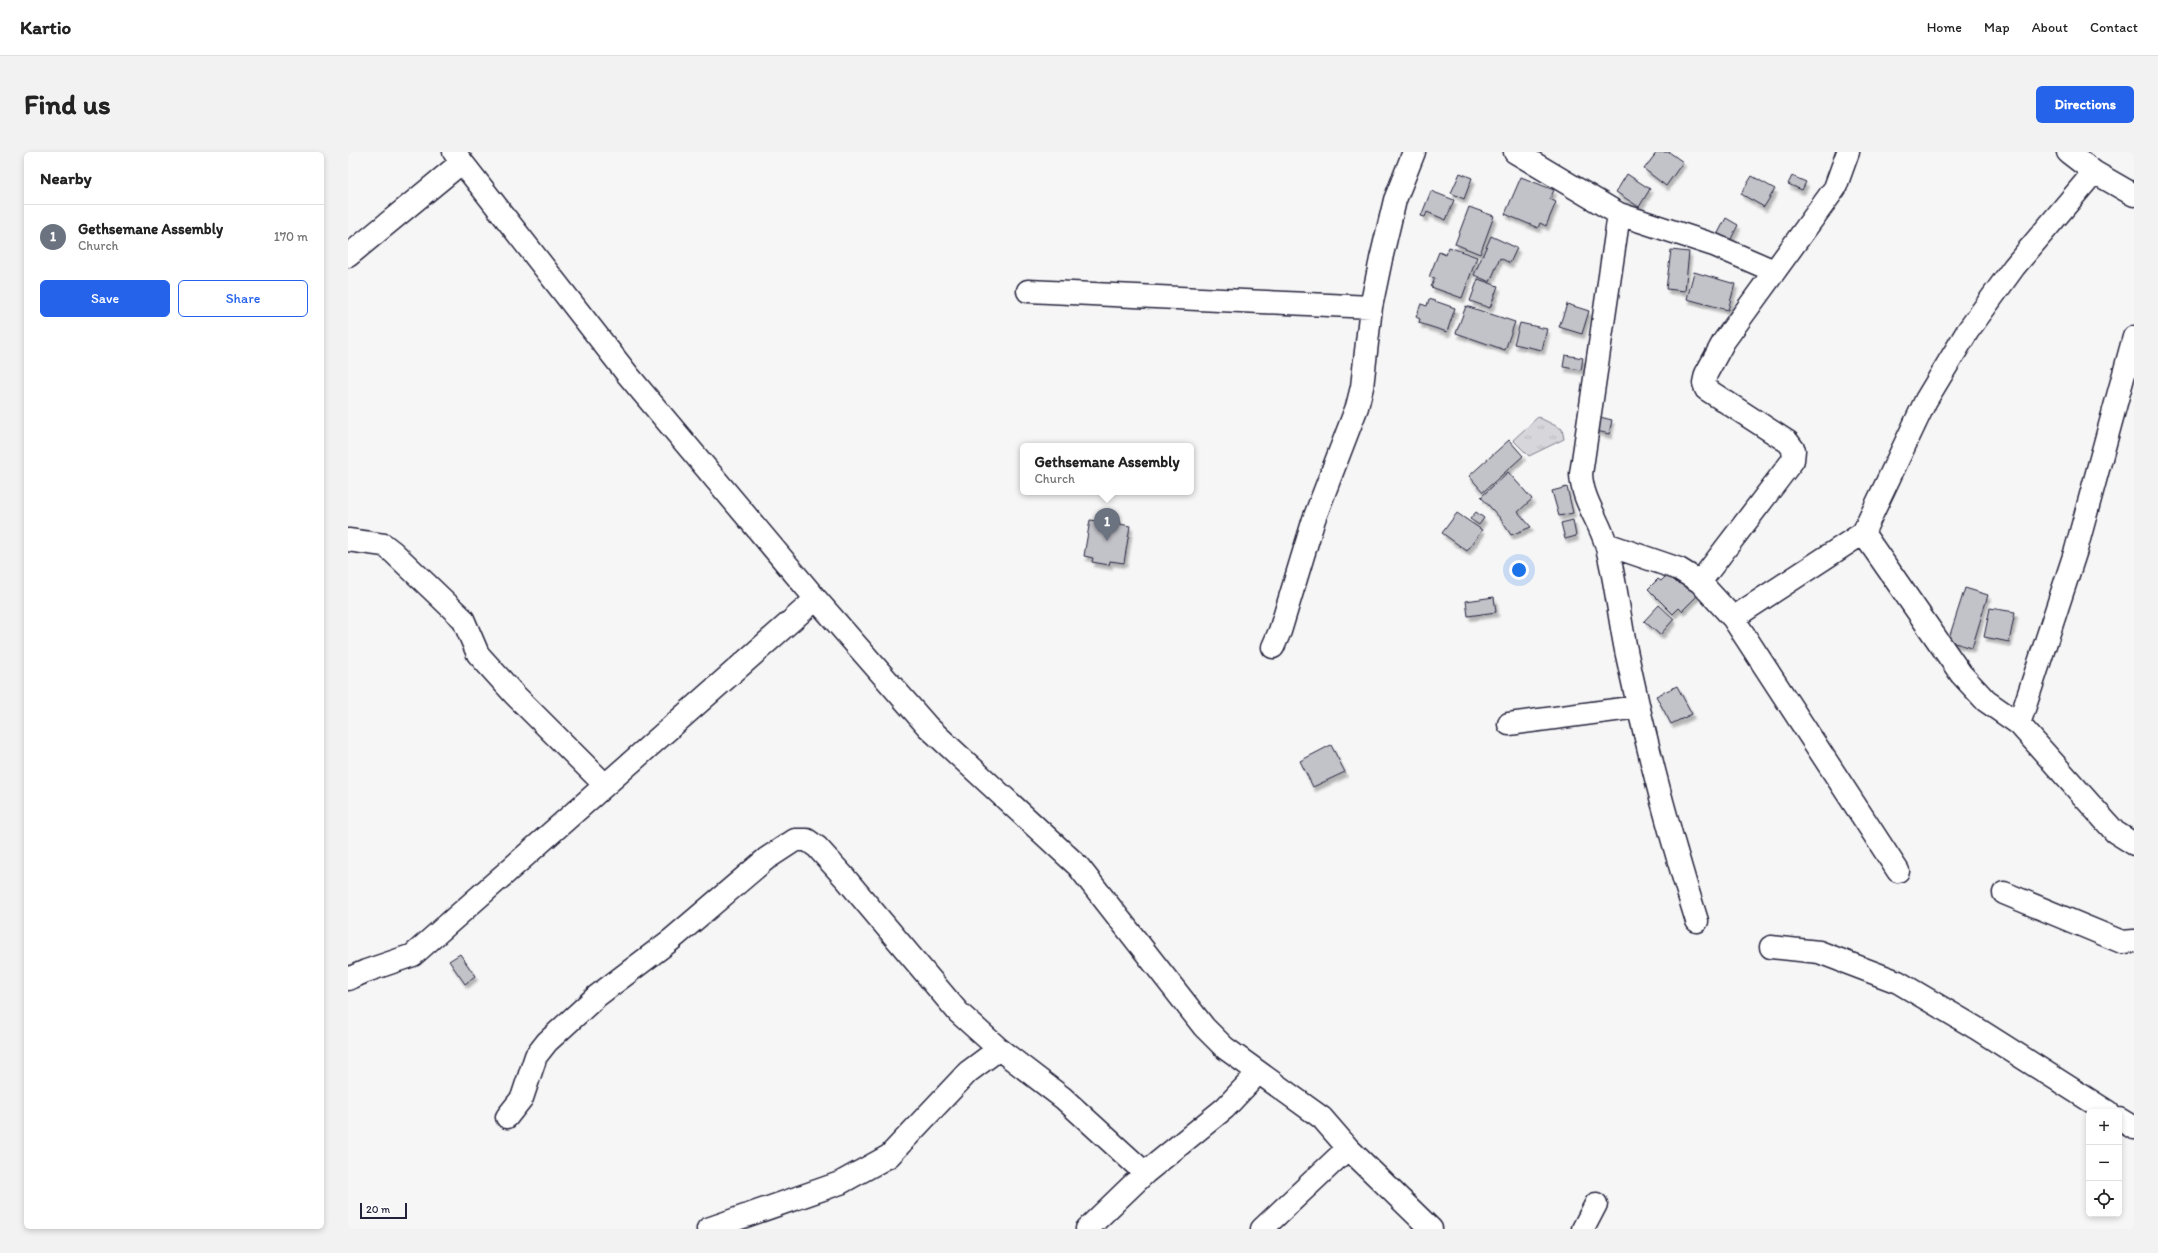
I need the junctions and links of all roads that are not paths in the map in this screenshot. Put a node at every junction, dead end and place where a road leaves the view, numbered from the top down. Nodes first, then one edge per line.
1 (1414, 152) edge
2 (1515, 152) edge
3 (1848, 152) edge
4 (2068, 152) edge
5 (458, 157) edge
6 (2094, 172) junction
7 (2134, 196) edge
8 (1619, 214) junction
9 (348, 256) edge
10 (1774, 271) junction
11 (1028, 291) dead end
12 (1371, 307) junction
13 (2134, 337) edge
14 (1862, 532) junction
15 (348, 540) edge
16 (1606, 544) junction
17 (1700, 582) junction
18 (816, 599) junction
19 (1732, 618) junction
20 (1273, 647) dead end
21 (1638, 707) junction
22 (1509, 724) dead end
23 (2019, 724) junction
24 (605, 785) junction
25 (2134, 844) edge
26 (1898, 871) dead end
27 (2004, 893) dead end
28 (1697, 921) dead end
29 (2134, 940) edge
30 (1771, 947) dead end
31 (348, 979) edge
32 (999, 1049) junction
33 (1258, 1073) junction
34 (2103, 1109) edge
35 (507, 1117) dead end
36 (2122, 1121) edge
37 (2134, 1128) edge
38 (1348, 1148) junction
39 (1145, 1173) junction
40 (1596, 1204) dead end
41 (708, 1229) edge
42 (1088, 1229) edge
43 (1262, 1229) edge
44 (1431, 1229) edge
45 (1583, 1229) edge

1 - 12 street
2 - 8 street
3 - 10 street
4 - 6 street
5 - 9 street
5 - 18 street
6 - 7 street
6 - 14 street
8 - 10 street
8 - 16 street
10 - 17 street
11 - 12 street
12 - 20 street
13 - 23 street
14 - 19 street
14 - 23 street
15 - 24 street
16 - 17 street
16 - 21 street
17 - 19 street
18 - 24 street
18 - 33 street
19 - 26 street
21 - 22 street
21 - 28 street
23 - 25 street
24 - 31 street
27 - 29 street
30 - 34 street
32 - 35 street
32 - 39 street
32 - 41 street
33 - 38 street
33 - 39 street
36 - 37 street
38 - 43 street
38 - 44 street
39 - 42 street
40 - 45 street

